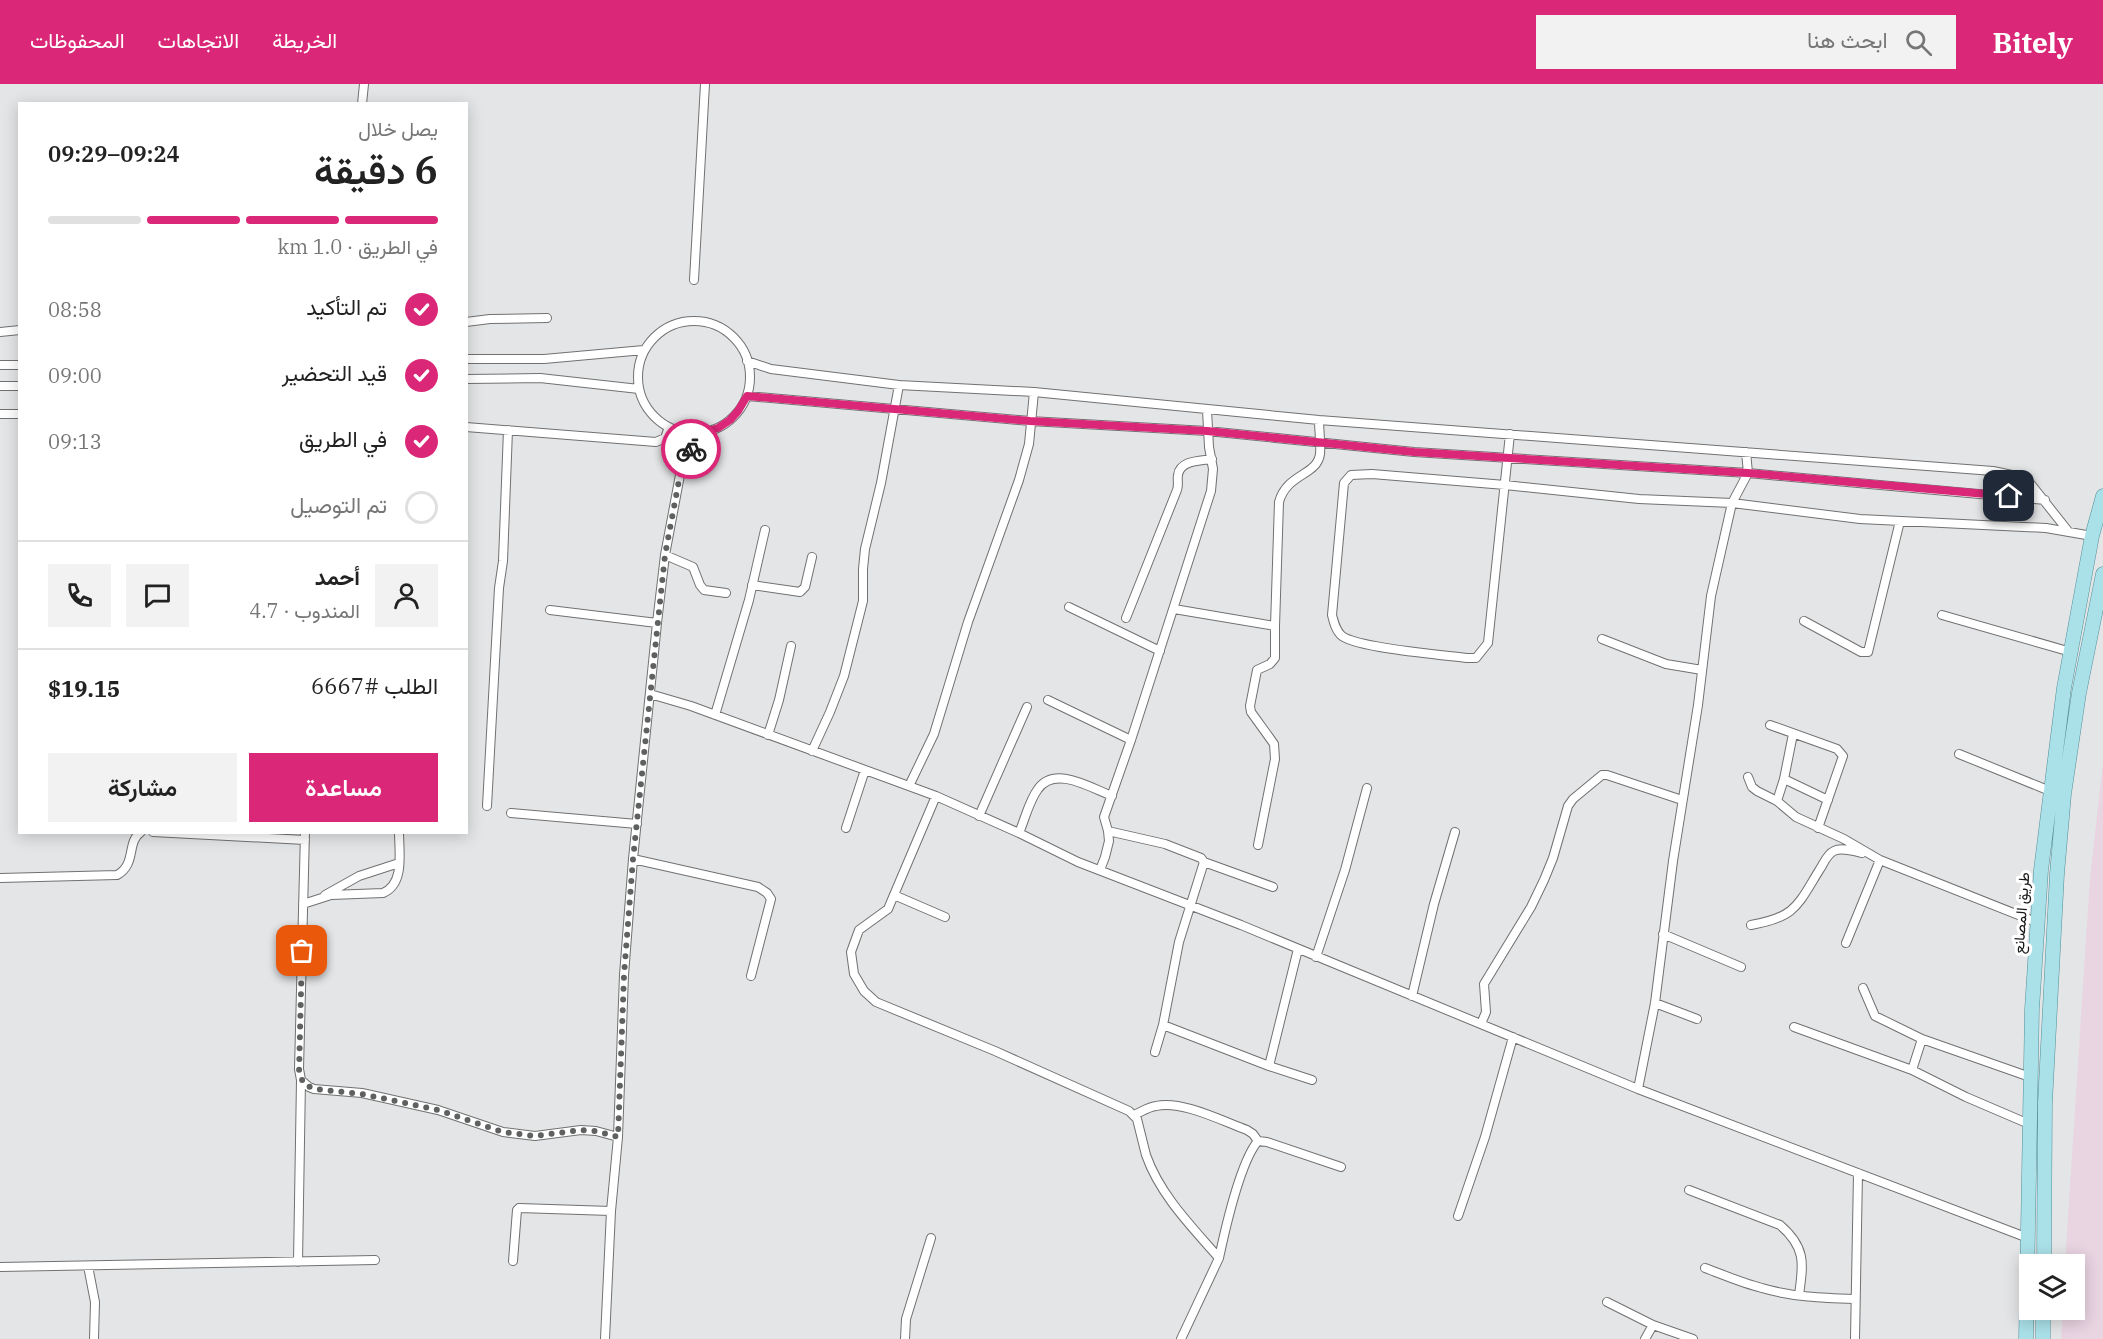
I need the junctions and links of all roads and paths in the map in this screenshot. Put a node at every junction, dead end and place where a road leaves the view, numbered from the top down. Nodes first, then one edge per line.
1 (364, 84) edge
2 (705, 84) edge
3 (362, 102) edge
4 (694, 280) dead end
5 (547, 318) dead end
6 (468, 322) edge
7 (18, 330) edge
8 (0, 332) edge
9 (644, 350) junction
10 (468, 359) edge
11 (747, 360) junction
12 (0, 365) edge
13 (18, 365) edge
14 (468, 379) edge
15 (899, 385) junction
16 (0, 386) edge
17 (18, 386) edge
18 (639, 389) junction
19 (1034, 392) junction
20 (747, 396) junction
21 (895, 410) junction
22 (1207, 410) junction
23 (0, 414) edge
24 (18, 414) edge
25 (1319, 420) junction
26 (1030, 421) junction
27 (468, 428) edge
28 (671, 428) junction
29 (508, 430) junction
30 (1207, 431) junction
31 (705, 432) junction
32 (1510, 434) junction
33 (1319, 442) junction
34 (1746, 452) junction
35 (1507, 458) junction
36 (683, 459) junction
37 (1212, 459) junction
38 (1748, 473) junction
39 (1505, 485) junction
40 (2103, 496) edge
41 (2045, 500) junction
42 (1732, 503) junction
43 (1900, 521) junction
44 (765, 530) dead end
45 (2068, 531) junction
46 (2092, 536) junction
47 (665, 555) junction
48 (812, 557) dead end
49 (2103, 574) edge
50 (753, 585) junction
51 (726, 593) dead end
52 (1069, 607) dead end
53 (1173, 609) junction
54 (550, 610) dead end
55 (1942, 615) dead end
56 (1126, 618) dead end
57 (1804, 621) dead end
58 (657, 623) junction
59 (1275, 626) junction
60 (2103, 635) edge
61 (1602, 639) dead end
62 (791, 646) dead end
63 (1160, 651) junction
64 (2088, 651) junction
65 (2071, 652) junction
66 (1702, 670) junction
67 (650, 694) junction
68 (1048, 700) dead end
69 (1028, 707) dead end
70 (715, 715) junction
71 (1770, 725) dead end
72 (1793, 734) junction
73 (768, 735) junction
74 (1131, 740) junction
75 (812, 751) junction
76 (1959, 754) dead end
77 (865, 770) junction
78 (1748, 777) dead end
79 (1784, 779) junction
80 (909, 786) junction
81 (1367, 788) dead end
82 (2050, 790) junction
83 (936, 796) junction
84 (1112, 796) junction
85 (1682, 800) junction
86 (1828, 800) junction
87 (1777, 801) junction
88 (487, 806) dead end
89 (511, 813) dead end
90 (980, 816) junction
91 (637, 824) junction
92 (846, 828) dead end
93 (1818, 828) junction
94 (1108, 831) junction
95 (1455, 832) dead end
96 (1019, 833) junction
97 (139, 834) edge
98 (211, 834) edge
99 (399, 834) edge
100 (305, 836) edge
101 (1258, 845) dead end
102 (1868, 854) junction
103 (633, 859) junction
104 (1880, 860) junction
105 (1204, 862) junction
106 (399, 863) junction
107 (1100, 870) junction
108 (0, 878) edge
109 (1273, 887) dead end
110 (894, 895) junction
111 (323, 897) junction
112 (303, 904) junction
113 (1190, 904) junction
114 (945, 917) dead end
115 (2036, 922) junction
116 (1751, 925) dead end
117 (1663, 934) junction
118 (1846, 943) dead end
119 (1298, 949) junction
120 (1316, 957) junction
121 (1741, 967) dead end
122 (751, 976) dead end
123 (1863, 988) dead end
124 (1412, 996) junction
125 (1654, 1003) junction
126 (1697, 1020) dead end
127 (1481, 1024) junction
128 (1163, 1025) junction
129 (1794, 1027) dead end
130 (1513, 1037) junction
131 (1922, 1039) junction
132 (1155, 1052) dead end
133 (1269, 1066) junction
134 (1912, 1070) junction
135 (2030, 1077) junction
136 (301, 1080) junction
137 (1312, 1080) dead end
138 (1638, 1089) junction
139 (1134, 1115) junction
140 (2029, 1124) junction
141 (618, 1137) junction
142 (1258, 1141) junction
143 (1341, 1167) dead end
144 (1858, 1173) junction
145 (1689, 1190) dead end
146 (610, 1211) junction
147 (1458, 1216) dead end
148 (931, 1238) dead end
149 (2028, 1238) junction
150 (2044, 1254) edge
151 (1219, 1258) junction
152 (375, 1260) dead end
153 (513, 1261) dead end
154 (298, 1262) junction
155 (88, 1266) junction
156 (0, 1267) edge
157 (1705, 1268) dead end
158 (1799, 1296) junction
159 (1854, 1299) junction
160 (1607, 1302) dead end
161 (2043, 1320) edge
162 (1653, 1325) junction
163 (94, 1339) edge
164 (605, 1339) edge
165 (905, 1339) edge
166 (1181, 1339) edge
167 (1645, 1339) edge
168 (1693, 1339) edge
169 (1854, 1339) edge
170 (2026, 1339) edge
171 (2043, 1339) edge

1 - 3 street
2 - 4 street
5 - 6 street
7 - 8 street
9 - 10 street
9 - 11 street
9 - 18 street
11 - 15 street
11 - 20 street
12 - 13 street
14 - 18 street
15 - 19 street
15 - 21 street
16 - 17 street
18 - 28 street
19 - 22 street
19 - 26 street
20 - 21 street
20 - 31 street
21 - 26 street
21 - 75 street
22 - 25 street
22 - 30 street
23 - 24 street
25 - 32 street
25 - 33 street
26 - 30 street
26 - 80 street
27 - 29 street
28 - 29 street
28 - 31 street
28 - 36 street
29 - 88 street
30 - 33 street
30 - 37 street
31 - 36 street
32 - 34 street
32 - 35 street
33 - 35 street
33 - 59 street
34 - 38 street
34 - 41 street
35 - 38 street
35 - 39 street
36 - 47 street
37 - 53 street
37 - 56 street
38 - 41 street
38 - 42 street
39 - 39 street
39 - 42 street
40 - 46 main road, طريق المصانع
41 - 45 street
42 - 43 street
42 - 66 street
43 - 45 street
43 - 57 street
44 - 50 street
45 - 46 street
46 - 65 main road, طريق المصانع
47 - 51 street
47 - 58 street
48 - 50 street
49 - 64 main road
50 - 70 street
52 - 63 street
53 - 59 street
53 - 63 street
54 - 58 street
55 - 65 street
58 - 67 street
59 - 101 street
60 - 64 main road
61 - 66 street
62 - 73 street
63 - 74 street
64 - 150 main road
65 - 82 main road, طريق المصانع
66 - 85 street
67 - 70 street
67 - 91 street
68 - 74 street
69 - 90 street
70 - 73 street
71 - 72 street
72 - 79 street
72 - 86 street
73 - 75 street
74 - 84 street
75 - 77 street
76 - 82 street
77 - 80 street
77 - 92 street
78 - 87 street
79 - 86 street
79 - 87 street
80 - 83 street
81 - 120 street
82 - 115 main road, طريق المصانع
83 - 90 street
83 - 110 street
84 - 94 street
84 - 96 street
85 - 117 street
85 - 127 street
86 - 93 street
87 - 93 street
89 - 91 street
90 - 96 street
91 - 103 street
93 - 102 street
94 - 105 street
94 - 107 street
95 - 124 street
96 - 107 street
97 - 108 street
98 - 100 street
99 - 106 street
100 - 112 street
102 - 104 street
102 - 116 street
103 - 122 street
103 - 141 street
104 - 115 street
104 - 118 street
105 - 109 street
105 - 113 street
106 - 111 street
106 - 111 street
107 - 113 street
110 - 114 street
110 - 139 street
111 - 112 street
112 - 136 street
113 - 119 street
113 - 128 street
115 - 135 main road, طريق المصانع
117 - 121 street
117 - 125 street
119 - 120 street
119 - 133 street
120 - 124 street
123 - 131 street
124 - 127 street
125 - 126 street
125 - 138 street
127 - 130 street
128 - 132 street
128 - 133 street
129 - 134 street
130 - 138 street
130 - 147 street
131 - 134 street
131 - 135 street
133 - 137 street
134 - 140 street
135 - 140 main road, طريق المصانع
136 - 141 street
136 - 154 street
138 - 144 street
139 - 142 street
139 - 151 street
140 - 149 main road, طريق المصانع
141 - 146 street
142 - 143 street
142 - 151 street
144 - 149 street
144 - 159 street
145 - 158 street
146 - 153 street
146 - 164 street
148 - 165 street
149 - 170 main road, طريق المصانع
151 - 166 street
152 - 154 street
154 - 155 street
155 - 156 street
155 - 163 street
157 - 158 street
158 - 159 street
159 - 169 street
160 - 162 street
161 - 171 main road
162 - 167 street
162 - 168 street

